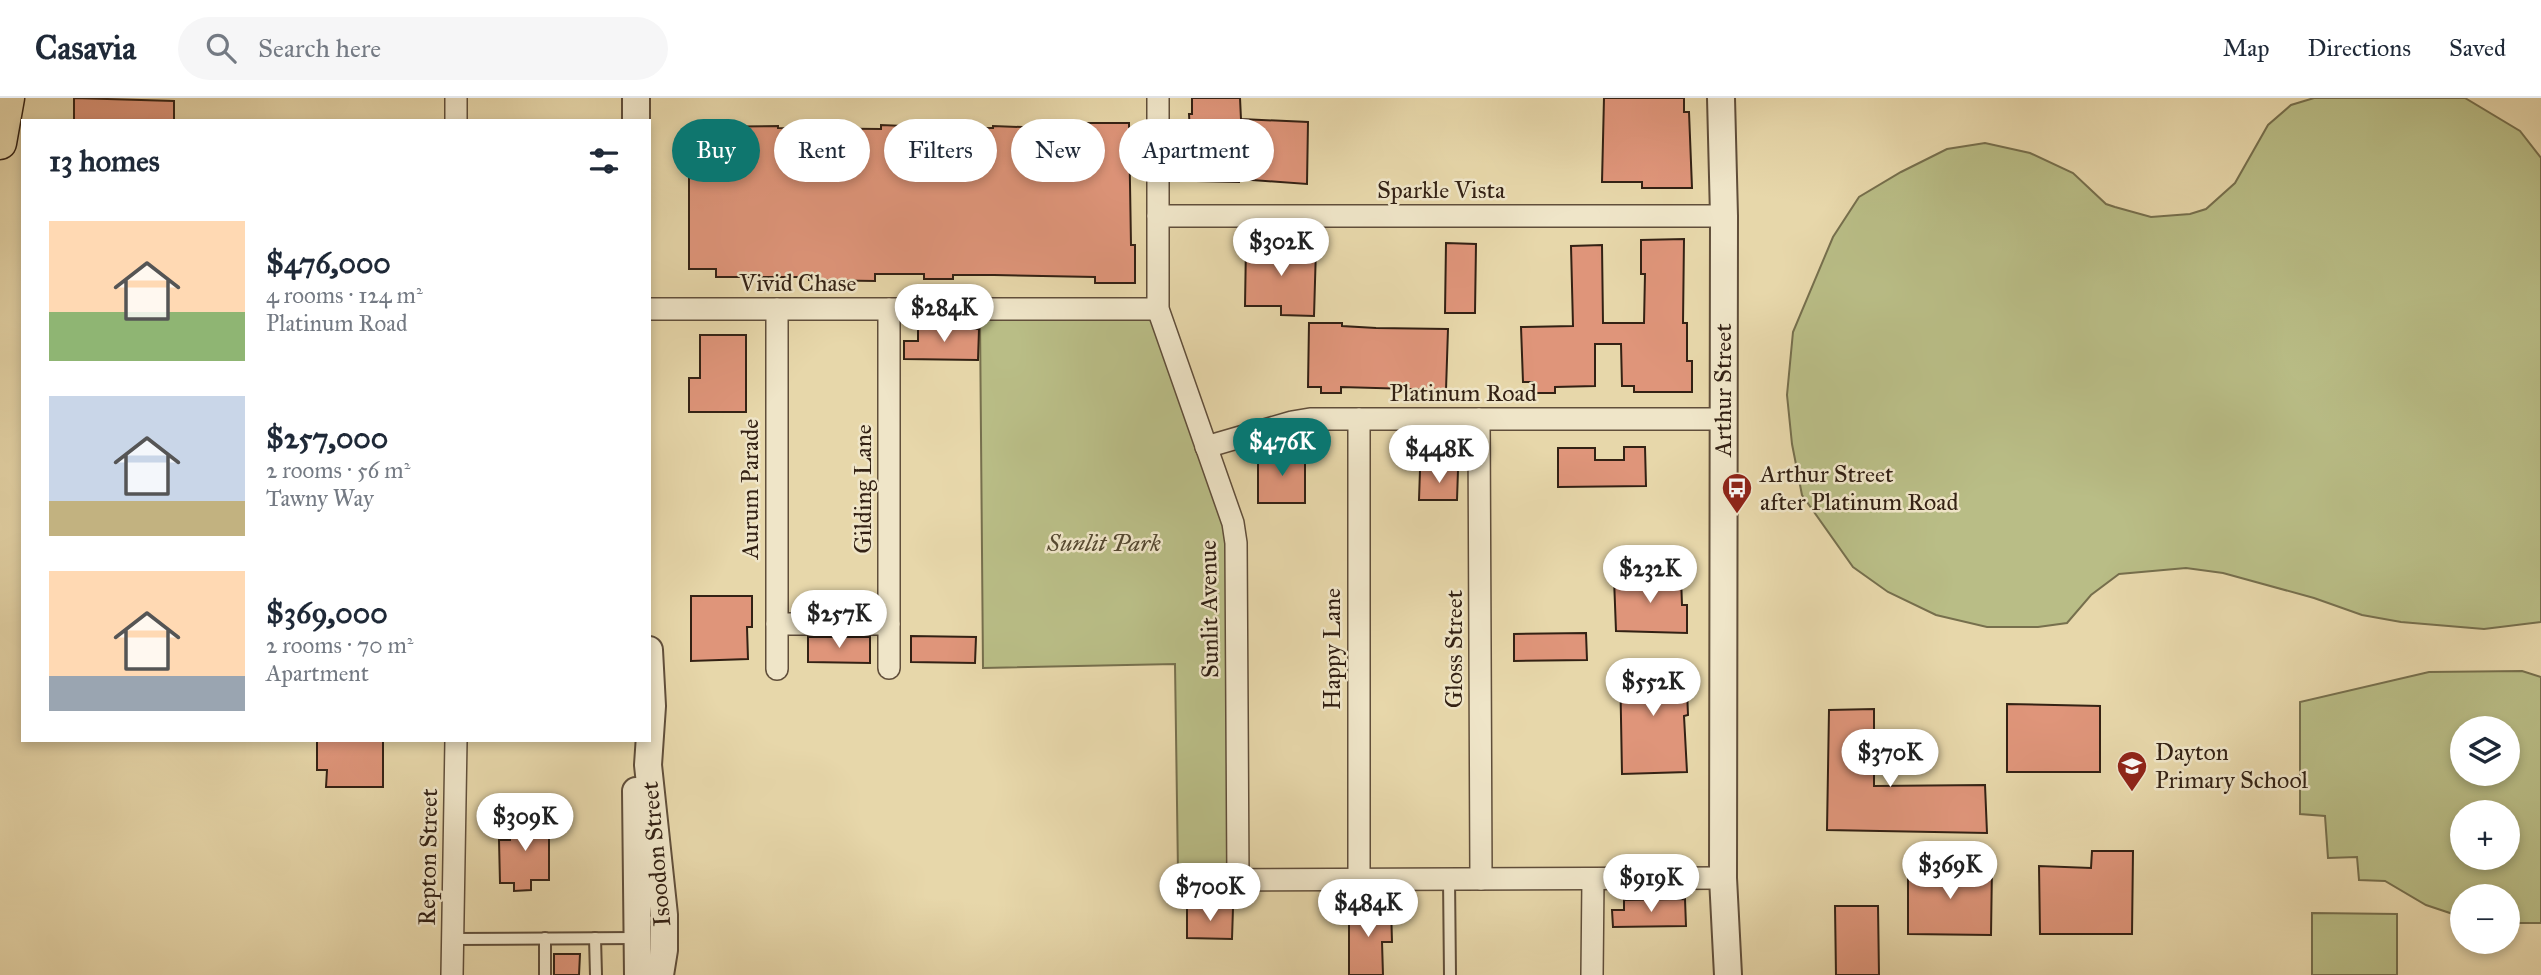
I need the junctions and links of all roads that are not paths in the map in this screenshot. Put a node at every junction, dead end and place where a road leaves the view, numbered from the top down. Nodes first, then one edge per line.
1 (8, 98) edge
2 (456, 98) edge
3 (636, 98) edge
4 (1158, 98) edge
5 (1721, 98) edge
6 (456, 119) edge
7 (636, 119) edge
8 (0, 143) edge
9 (1158, 216) junction
10 (1724, 216) junction
11 (651, 309) edge
12 (777, 309) junction
13 (889, 309) junction
14 (1158, 309) junction
15 (1359, 419) junction
16 (1479, 419) junction
17 (1723, 419) junction
18 (1206, 447) junction
19 (777, 624) junction
20 (889, 624) junction
21 (889, 668) dead end
22 (777, 669) dead end
23 (651, 687) edge
24 (651, 721) edge
25 (456, 742) edge
26 (636, 742) edge
27 (650, 742) edge
28 (1723, 878) junction
29 (1449, 879) junction
30 (1481, 879) junction
31 (1593, 879) junction
32 (1191, 880) dead end
33 (1238, 880) junction
34 (1359, 880) junction
35 (637, 937) junction
36 (545, 938) junction
37 (595, 938) junction
38 (453, 939) junction
39 (452, 975) edge
40 (545, 975) edge
41 (596, 975) edge
42 (638, 975) edge
43 (660, 975) edge
44 (1451, 975) edge
45 (1592, 975) edge
46 (1728, 975) edge

1 - 8 main road
2 - 6 street
3 - 7 street
4 - 9 street, Sunlit Avenue
5 - 10 street, Arthur Street
9 - 10 street, Sparkle Vista
9 - 14 street, Sunlit Avenue
10 - 17 street, Arthur Street
11 - 12 street, Vivid Chase
12 - 13 street, Vivid Chase
12 - 19 street, Aurum Parade
13 - 14 street, Vivid Chase
13 - 20 street, Gilding Lane
14 - 18 street, Sunlit Avenue
15 - 16 street, Platinum Road
15 - 18 street, Platinum Road
15 - 34 street, Happy Lane
16 - 17 street, Platinum Road
16 - 30 street, Gloss Street
17 - 28 street, Arthur Street
18 - 33 street, Sunlit Avenue
19 - 20 street
19 - 22 street, Aurum Parade
20 - 21 street, Gilding Lane
23 - 24 street, Isoodon Street
25 - 38 street, Repton Street
26 - 35 street, Isoodon Street
27 - 43 street, Isoodon Street
28 - 31 street
28 - 46 street, Arthur Street
29 - 30 street
29 - 34 street
29 - 44 lane
30 - 31 street
31 - 45 street
32 - 33 street
33 - 34 street
35 - 37 lane
35 - 42 street, Isoodon Street
36 - 37 lane
36 - 38 lane
36 - 40 lane
37 - 41 lane
38 - 39 street, Repton Street

